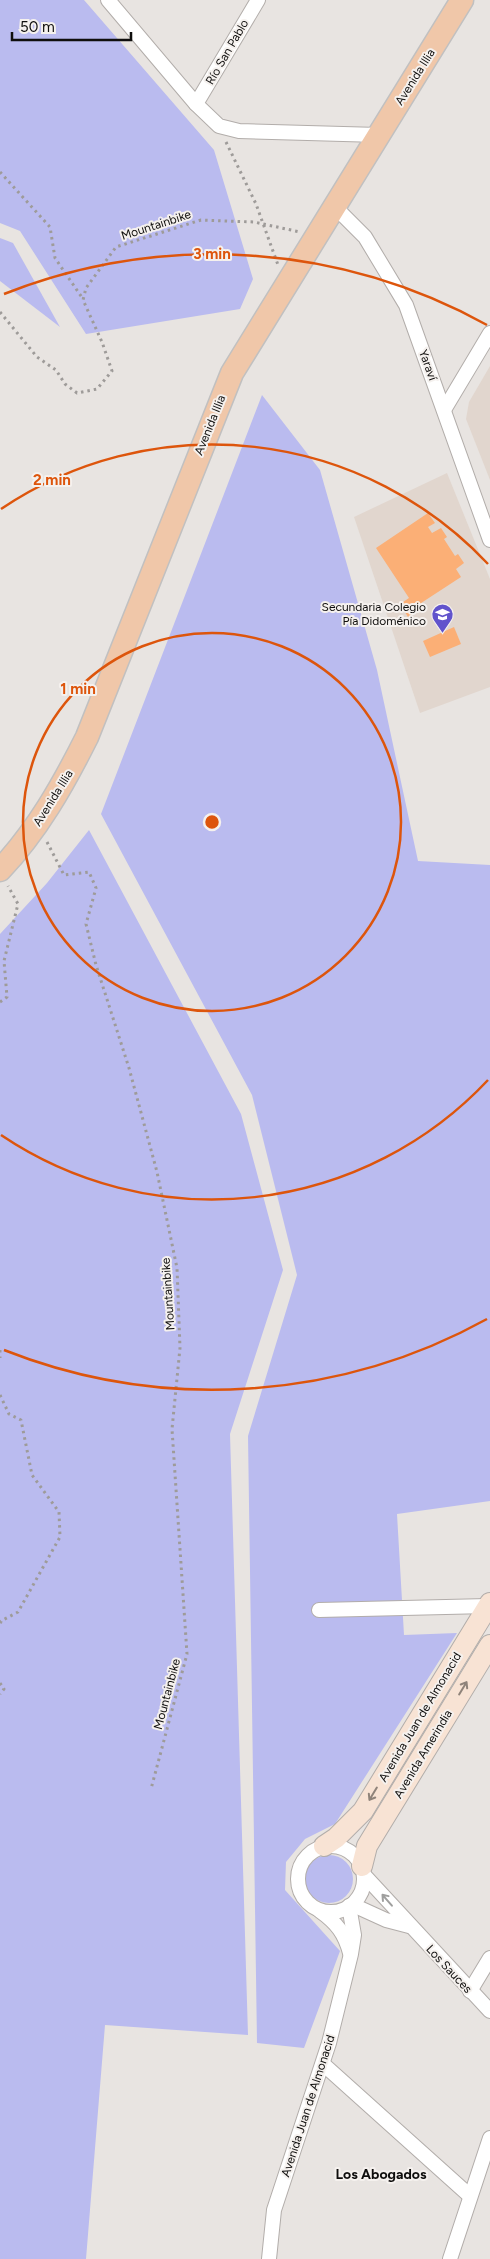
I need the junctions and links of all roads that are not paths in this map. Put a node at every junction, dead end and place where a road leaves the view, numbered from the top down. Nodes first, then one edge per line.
1 (108, 0) edge
2 (258, 0) edge
3 (462, 0) edge
4 (196, 104) junction
5 (379, 135) junction
6 (335, 207) junction
7 (490, 333) edge
8 (444, 410) junction
9 (490, 540) edge
10 (2, 874) edge
11 (489, 1605) edge
12 (319, 1610) dead end
13 (490, 1644) edge
14 (324, 1846) junction
15 (363, 1871) junction
16 (351, 1906) junction
17 (318, 1910) junction
18 (409, 1926) junction
19 (351, 1954) junction
20 (490, 1958) edge
21 (470, 1991) junction
22 (490, 2011) edge
23 (322, 2064) junction
24 (490, 2138) edge
25 (470, 2196) junction
26 (269, 2259) edge
27 (450, 2259) edge

1 - 4 street
2 - 4 street, Río San Pablo
3 - 5 main road, Avenida Illia
4 - 5 street
5 - 6 main road, Avenida Illia
6 - 8 street, Yaraví
6 - 10 main road, Avenida Illia
7 - 8 street
8 - 9 street, Yaraví
11 - 12 street
11 -> 14 street, Avenida Juan de Almonacid
15 -> 13 street, Avenida Amerindia
14 - 15 street
14 - 17 street
15 - 16 street
18 -> 15 street, Los Sauces
16 - 17 street
16 - 18 street
16 - 19 street, Avenida Juan de Almonacid
17 - 19 street
18 - 21 street, Los Sauces
19 - 23 street, Avenida Juan de Almonacid
20 - 21 street
21 - 22 street, Los Sauces
23 - 25 street
23 - 26 street, Avenida Juan de Almonacid
24 - 25 street
25 - 27 street

